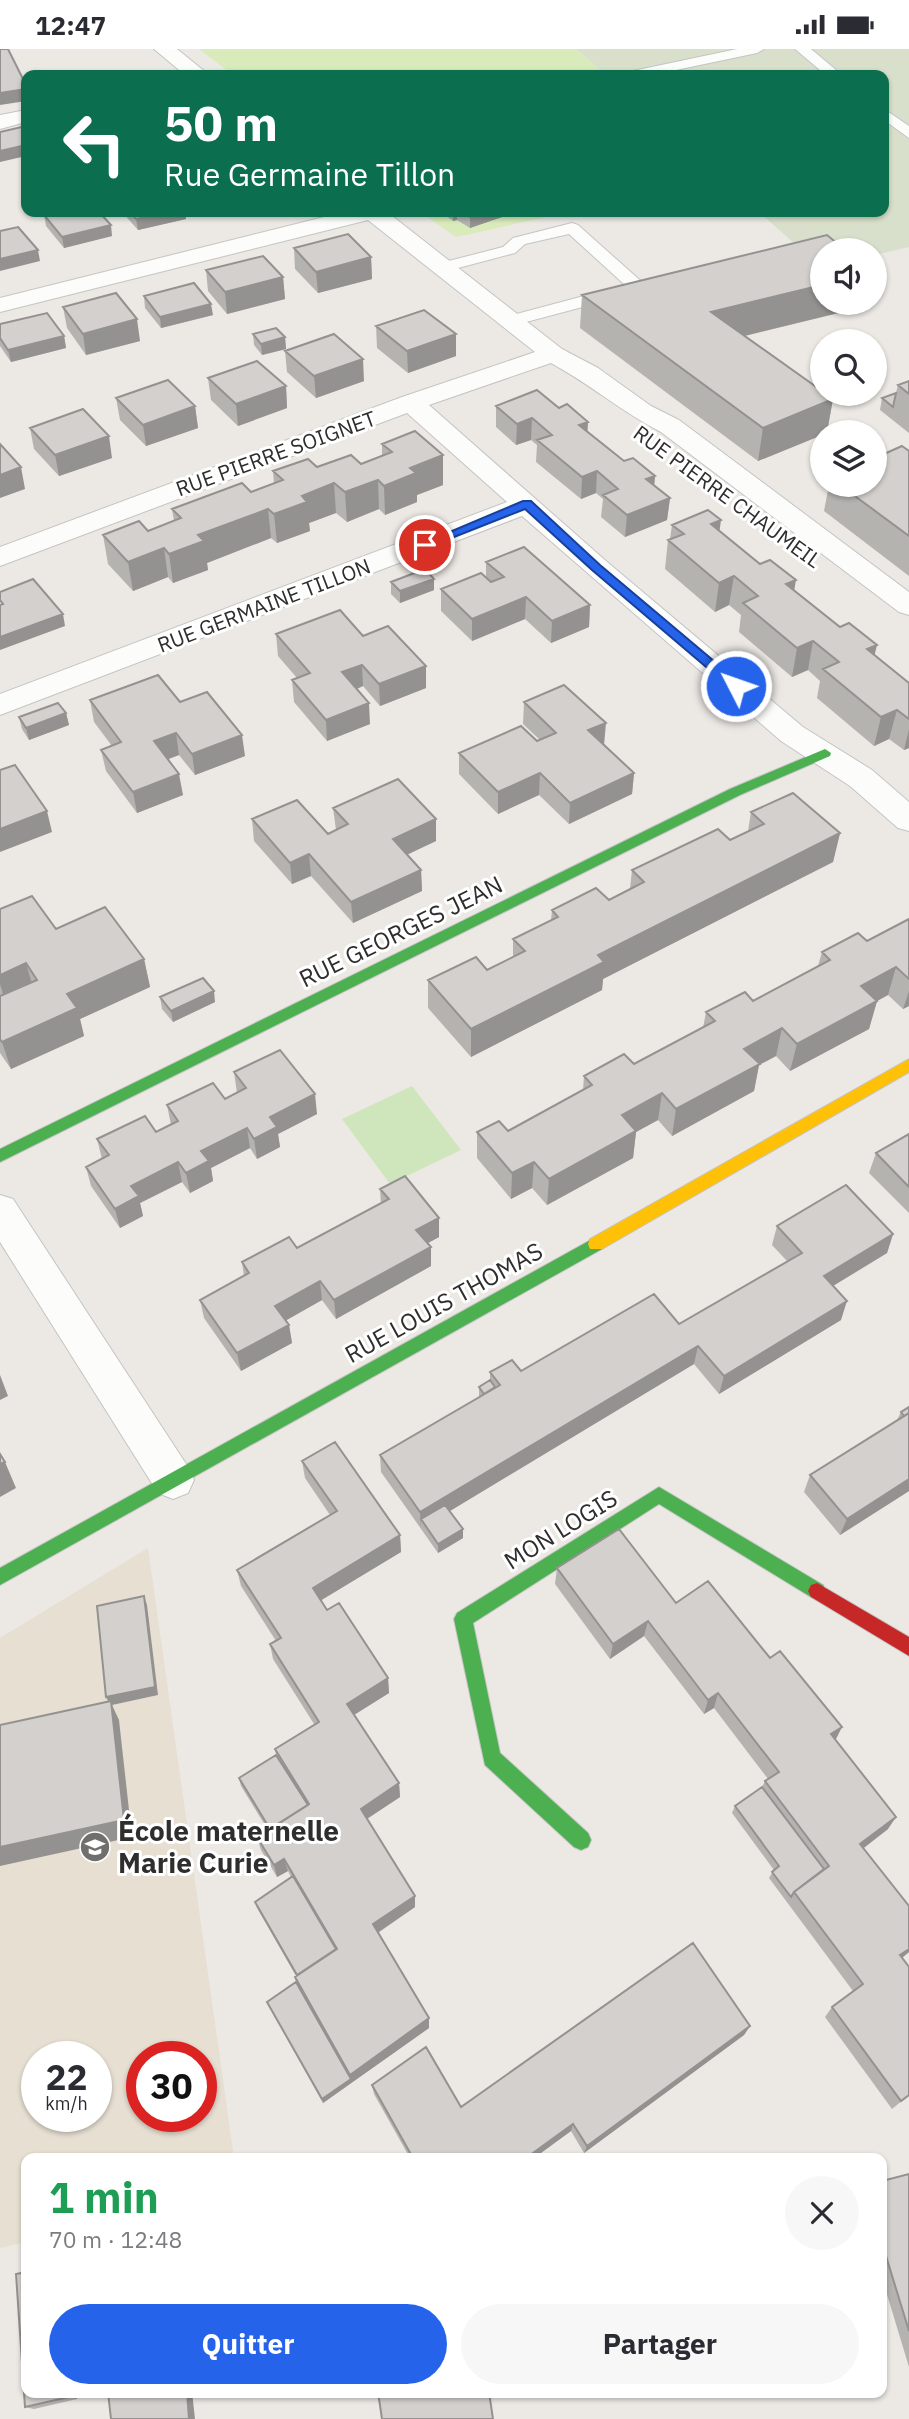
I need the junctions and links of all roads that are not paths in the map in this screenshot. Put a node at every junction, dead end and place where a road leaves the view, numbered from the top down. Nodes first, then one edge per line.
1 (164, 49) edge
2 (757, 49) edge
3 (802, 49) edge
4 (191, 70) edge
5 (658, 70) edge
6 (829, 70) edge
7 (21, 117) edge
8 (893, 120) edge
9 (0, 122) edge
10 (909, 133) edge
11 (352, 217) edge
12 (378, 217) edge
13 (443, 267) junction
14 (0, 305) edge
15 (511, 321) junction
16 (553, 354) junction
17 (411, 403) junction
18 (527, 504) junction
19 (0, 557) edge
20 (909, 606) edge
21 (909, 634) edge
22 (0, 705) edge
23 (825, 753) junction
24 (909, 820) edge
25 (909, 1065) edge
26 (0, 1156) edge
27 (0, 1210) edge
28 (173, 1480) junction
29 (0, 1577) edge
30 (909, 1647) edge
31 (581, 1840) dead end

1 - 4 street
2 - 5 lane
3 - 6 lane
7 - 9 street
8 - 10 lane
11 - 14 street
12 - 13 street, RUE PIERRE CHAUMEIL
13 - 15 street, RUE PIERRE CHAUMEIL
13 - 15 lane
15 - 16 street, RUE PIERRE CHAUMEIL
16 - 17 street, RUE PIERRE SOIGNET
16 - 20 street, RUE PIERRE CHAUMEIL
16 - 21 street, RUE PIERRE CHAUMEIL
17 - 18 street
17 - 19 street, RUE PIERRE SOIGNET
18 - 22 street, RUE GERMAINE TILLON
18 - 23 street
23 - 24 street
23 - 26 street, RUE GEORGES JEAN
25 - 28 street, RUE LOUIS THOMAS
27 - 28 street
28 - 29 street, RUE LOUIS THOMAS
30 - 31 street, MON LOGIS

